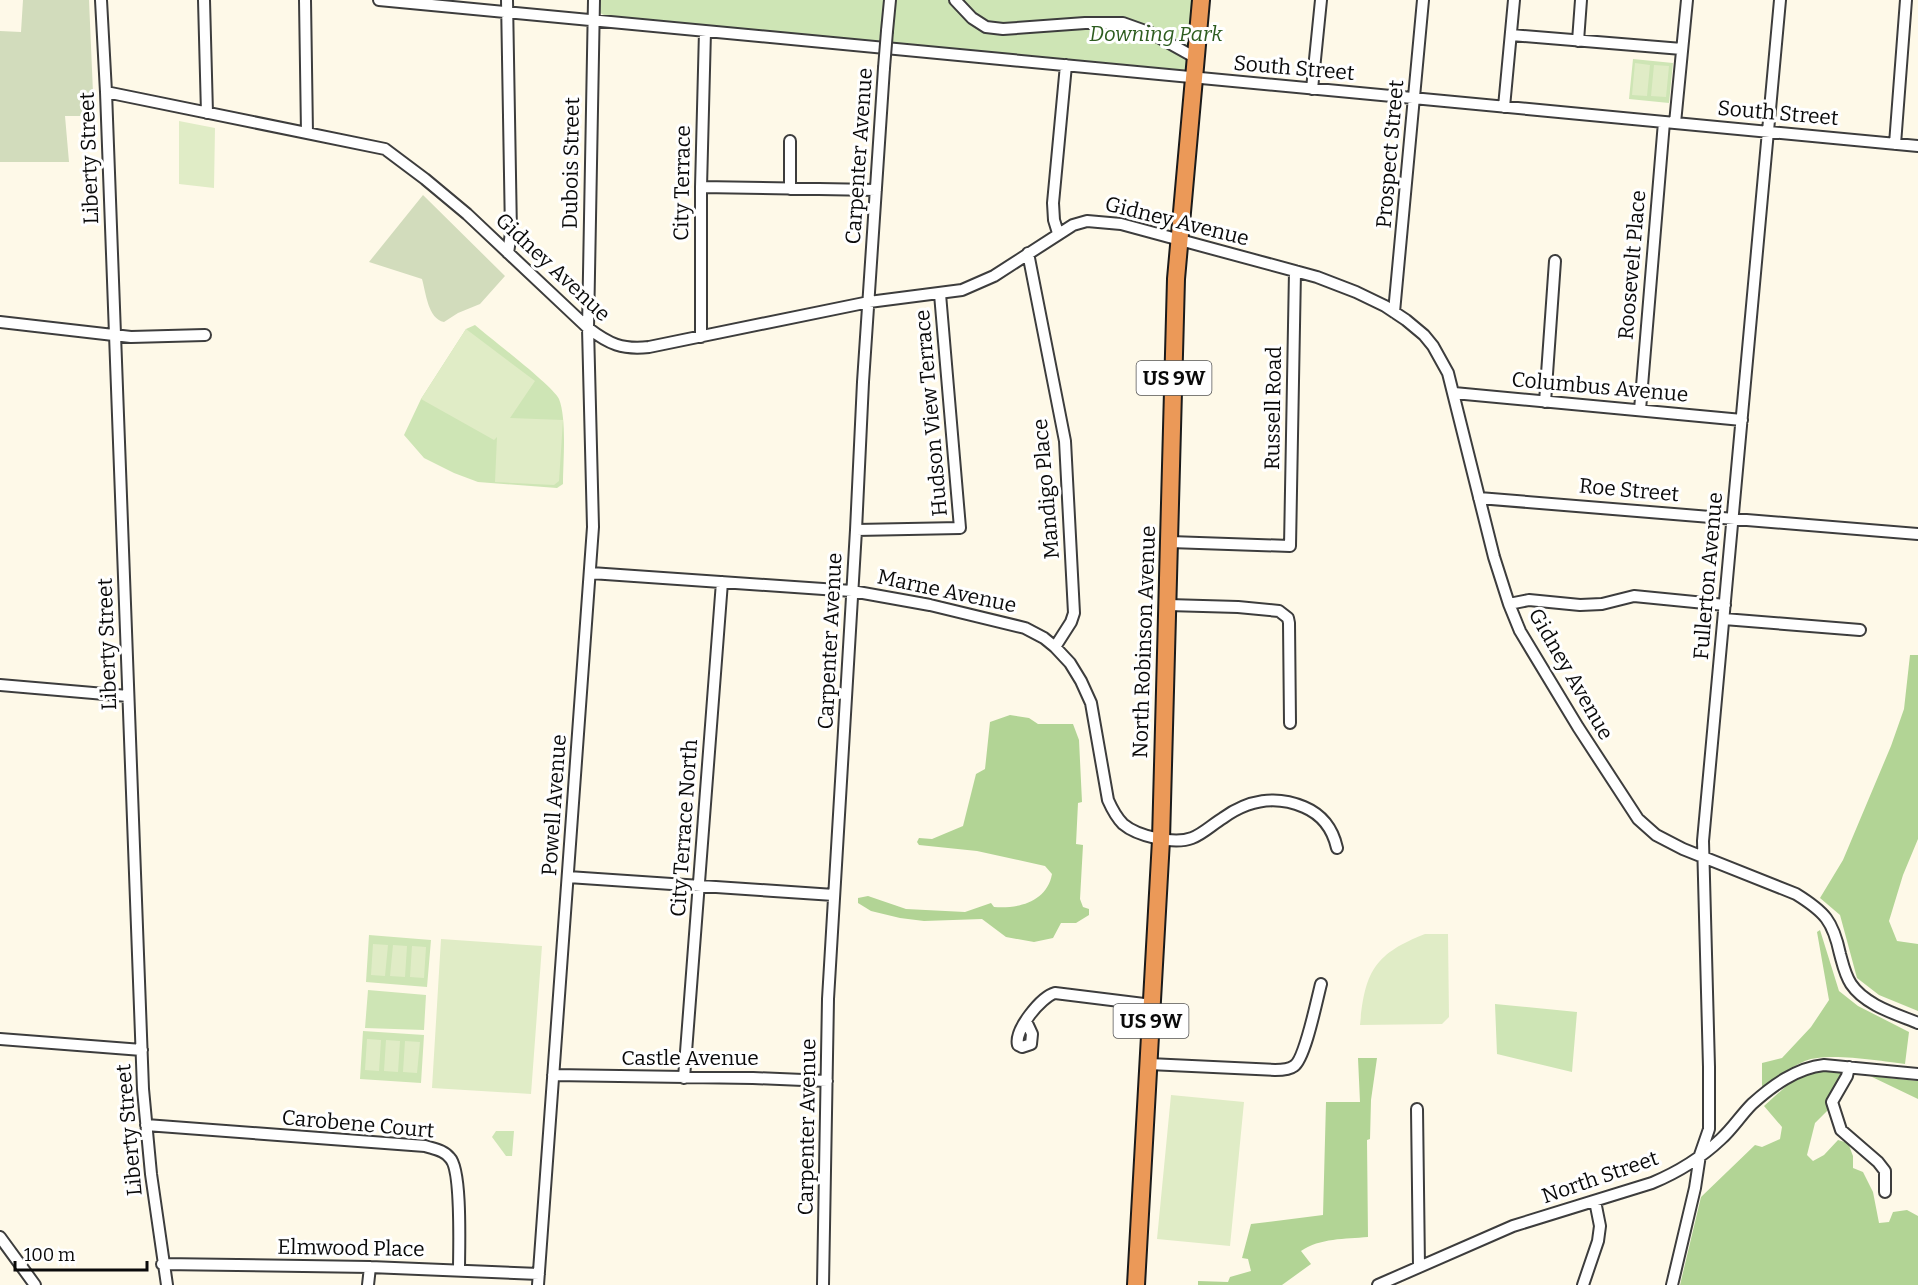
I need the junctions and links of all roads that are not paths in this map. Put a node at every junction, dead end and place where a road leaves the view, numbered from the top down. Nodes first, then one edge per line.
1 (100, 0) edge
2 (204, 0) edge
3 (305, 0) edge
4 (379, 0) edge
5 (507, 0) edge
6 (594, 0) edge
7 (890, 0) edge
8 (955, 0) edge
9 (1201, 0) edge
10 (1321, 0) edge
11 (1423, 0) edge
12 (1514, 0) edge
13 (1581, 0) edge
14 (1687, 0) edge
15 (1780, 0) edge
16 (1906, 0) edge
17 (406, 1) edge
18 (507, 12) junction
19 (593, 20) junction
20 (705, 31) junction
21 (1511, 35) junction
22 (1578, 41) junction
23 (1682, 49) junction
24 (1196, 58) junction
25 (1066, 64) junction
26 (1194, 78) junction
27 (1312, 89) junction
28 (106, 92) junction
29 (1414, 99) junction
30 (1504, 107) junction
31 (207, 113) junction
32 (1670, 123) junction
33 (1768, 132) junction
34 (307, 133) junction
35 (790, 141) dead end
36 (1895, 144) junction
37 (1918, 146) edge
38 (701, 187) junction
39 (790, 189) junction
40 (876, 190) junction
41 (1058, 233) junction
42 (1179, 241) junction
43 (1028, 253) junction
44 (508, 254) junction
45 (1555, 261) dead end
46 (1295, 271) junction
47 (940, 294) junction
48 (869, 302) junction
49 (1394, 312) junction
50 (0, 322) edge
51 (588, 328) junction
52 (114, 334) junction
53 (205, 335) dead end
54 (701, 337) junction
55 (1454, 393) junction
56 (1545, 402) junction
57 (1640, 410) junction
58 (1742, 420) junction
59 (1479, 498) junction
60 (1733, 518) junction
61 (856, 530) junction
62 (1918, 534) edge
63 (1170, 542) junction
64 (591, 573) junction
65 (722, 582) junction
66 (852, 591) junction
67 (1509, 604) junction
68 (1168, 605) junction
69 (1725, 605) junction
70 (1724, 619) junction
71 (1860, 630) dead end
72 (1054, 647) junction
73 (0, 685) edge
74 (128, 696) junction
75 (1290, 723) dead end
76 (1161, 840) junction
77 (1337, 848) dead end
78 (1704, 857) junction
79 (568, 877) junction
80 (699, 885) junction
81 (834, 894) junction
82 (1321, 984) dead end
83 (1152, 1005) junction
84 (1026, 1021) dead end
85 (1918, 1023) edge
86 (0, 1039) edge
87 (142, 1050) junction
88 (1149, 1064) junction
89 (1849, 1067) junction
90 (1918, 1074) edge
91 (554, 1075) junction
92 (684, 1078) junction
93 (827, 1081) junction
94 (1417, 1109) dead end
95 (146, 1125) junction
96 (1700, 1155) junction
97 (1885, 1192) dead end
98 (1595, 1201) junction
99 (0, 1237) edge
100 (162, 1264) junction
101 (370, 1267) junction
102 (1419, 1267) junction
103 (459, 1270) junction
104 (538, 1279) edge
105 (35, 1285) edge
106 (167, 1285) edge
107 (369, 1285) edge
108 (824, 1285) edge
109 (1136, 1285) edge
110 (1378, 1285) edge
111 (1583, 1285) edge
112 (1672, 1285) edge

1 - 28 street, Liberty Street
2 - 31 street
3 - 34 street
4 - 17 street, South Street
5 - 18 street
6 - 19 street, Dubois Street
7 - 40 street, Carpenter Avenue, bridge
8 - 24 street
9 - 24 highway, North Robinson Avenue / US 9W
10 - 27 street
11 - 29 street, Prospect Street
12 - 21 street
13 - 22 street
14 - 23 street, Roosevelt Place
15 - 33 street, Fullerton Avenue
16 - 36 street
17 - 18 street, South Street
18 - 19 street, South Street
18 - 44 street
19 - 20 street, South Street
19 - 51 street, Dubois Street
20 - 25 street, South Street
20 - 38 street, City Terrace
21 - 22 street
21 - 30 street
22 - 23 street
23 - 32 street, Roosevelt Place
24 - 26 highway, North Robinson Avenue / US 9W
25 - 26 street, South Street
25 - 41 street
26 - 27 street, South Street
26 - 42 highway, North Robinson Avenue / US 9W
27 - 29 street, South Street
28 - 31 street, Gidney Avenue
28 - 52 street, Liberty Street
29 - 30 street, South Street
29 - 49 street, Prospect Street
30 - 32 street, South Street
31 - 34 street, Gidney Avenue
32 - 33 street, South Street
32 - 57 street, Roosevelt Place
33 - 36 street, South Street
33 - 58 street, Fullerton Avenue
34 - 44 street, Gidney Avenue
35 - 39 street
36 - 37 street, South Street
38 - 39 street
38 - 54 street, City Terrace
39 - 40 street
40 - 48 street, Carpenter Avenue
41 - 42 street, Gidney Avenue
41 - 43 street, Gidney Avenue
42 - 46 street, Gidney Avenue
42 - 63 highway, North Robinson Avenue / US 9W
43 - 47 street, Gidney Avenue
43 - 72 street, Mandigo Place
44 - 51 street, Gidney Avenue
45 - 56 street
46 - 49 street, Gidney Avenue
46 - 63 street, Russell Road
47 - 48 street, Gidney Avenue
47 - 61 street, Hudson View Terrace
48 - 54 street, Gidney Avenue
48 - 61 street, Carpenter Avenue
49 - 55 street, Gidney Avenue
50 - 52 street
51 - 54 street, Gidney Avenue
51 - 64 street, Powell Avenue
52 - 53 street
52 - 74 street, Liberty Street
55 - 56 street, Columbus Avenue
55 - 59 street, Gidney Avenue
56 - 57 street, Columbus Avenue
57 - 58 street, Columbus Avenue
58 - 60 street, Fullerton Avenue
59 - 60 street, Roe Street
59 - 67 street, Gidney Avenue
60 - 62 street, Roe Street
60 - 69 street, Fullerton Avenue
61 - 66 street, Carpenter Avenue
63 - 68 highway, North Robinson Avenue / US 9W
64 - 65 street, Marne Avenue
64 - 79 street, Powell Avenue
65 - 66 street, Marne Avenue
65 - 80 street, City Terrace North
66 - 72 street, Marne Avenue
66 - 81 street, Carpenter Avenue
67 - 69 street
67 - 78 street, Gidney Avenue
68 - 75 street
68 - 76 highway, North Robinson Avenue / US 9W
69 - 70 street, Fullerton Avenue
70 - 71 street
70 - 78 street, Fullerton Avenue
72 - 76 street, Marne Avenue
73 - 74 street
74 - 87 street, Liberty Street
76 - 77 street
76 - 83 highway, North Robinson Avenue / US 9W
78 - 85 street, Gidney Avenue
78 - 96 street, Fullerton Avenue
79 - 80 street
79 - 91 street, Powell Avenue
80 - 81 street
80 - 92 street, City Terrace North
81 - 93 street, Carpenter Avenue
82 - 88 street
83 - 84 street
83 - 88 highway, North Robinson Avenue / US 9W
86 - 87 street
87 - 95 street, Liberty Street
88 - 109 highway, North Robinson Avenue / US 9W
89 - 90 street, North Street
89 - 96 street, North Street
89 - 97 street
91 - 92 street, Castle Avenue
91 - 104 street, Powell Avenue
92 - 93 street, Castle Avenue
93 - 108 street, Carpenter Avenue
94 - 102 street
95 - 100 street, Liberty Street
95 - 103 street, Carobene Court
96 - 98 street, North Street
96 - 112 street, Fullerton Avenue
98 - 102 street, North Street
98 - 111 street
99 - 105 street
100 - 101 street, Elmwood Place
100 - 106 street, Liberty Street
101 - 103 street, Elmwood Place
101 - 107 street
102 - 110 street, North Street
103 - 104 street, Elmwood Place

